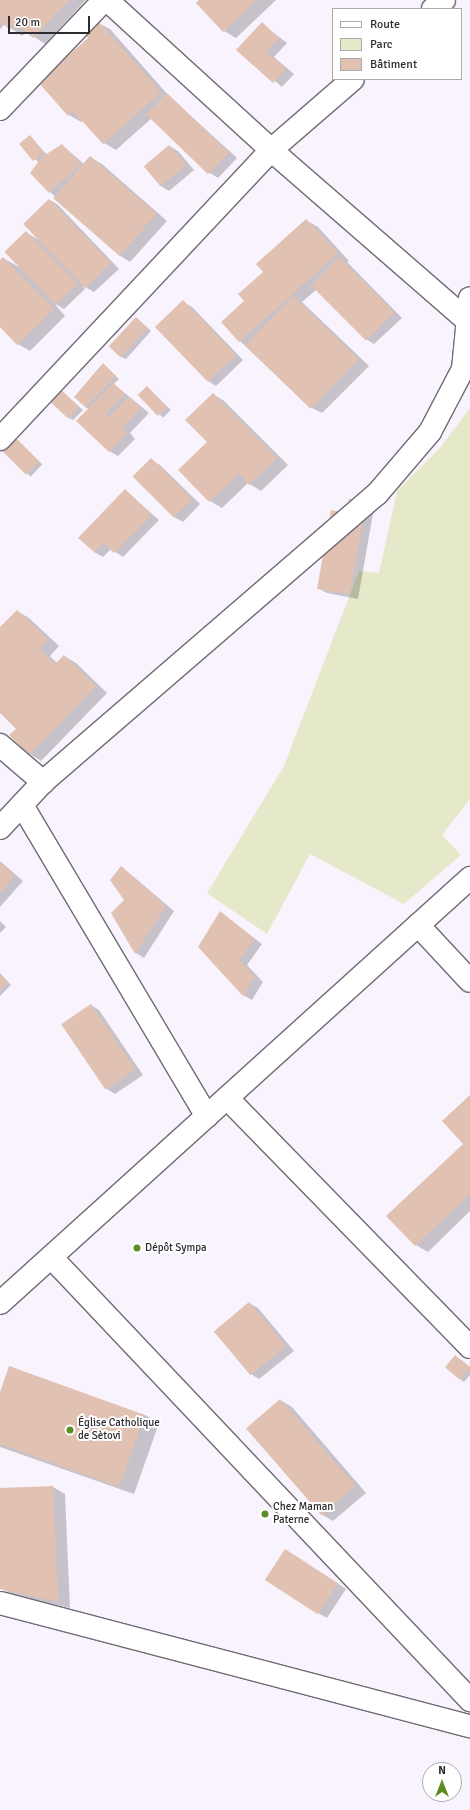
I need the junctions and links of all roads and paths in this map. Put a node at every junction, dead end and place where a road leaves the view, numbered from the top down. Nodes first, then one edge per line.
1 (104, 0) edge
2 (107, 0) edge
3 (444, 0) edge
4 (435, 8) edge
5 (352, 80) edge
6 (0, 109) edge
7 (271, 150) junction
8 (470, 298) edge
9 (469, 322) edge
10 (0, 439) edge
11 (0, 745) edge
12 (43, 782) junction
13 (22, 805) junction
14 (0, 828) edge
15 (470, 878) edge
16 (418, 925) junction
17 (470, 981) edge
18 (227, 1098) junction
19 (207, 1116) junction
20 (51, 1257) junction
21 (0, 1303) edge
22 (470, 1347) edge
23 (0, 1603) edge
24 (470, 1700) edge
25 (470, 1726) edge

1 - 6 street
2 - 7 street
3 - 4 street
5 - 7 street
7 - 9 street
7 - 10 street
8 - 9 street
9 - 12 street
11 - 12 street
12 - 13 street
13 - 14 street
13 - 19 street
15 - 16 street
16 - 17 street
16 - 18 street
18 - 19 street
18 - 22 street
19 - 20 street
20 - 21 street
20 - 24 street
23 - 25 street

